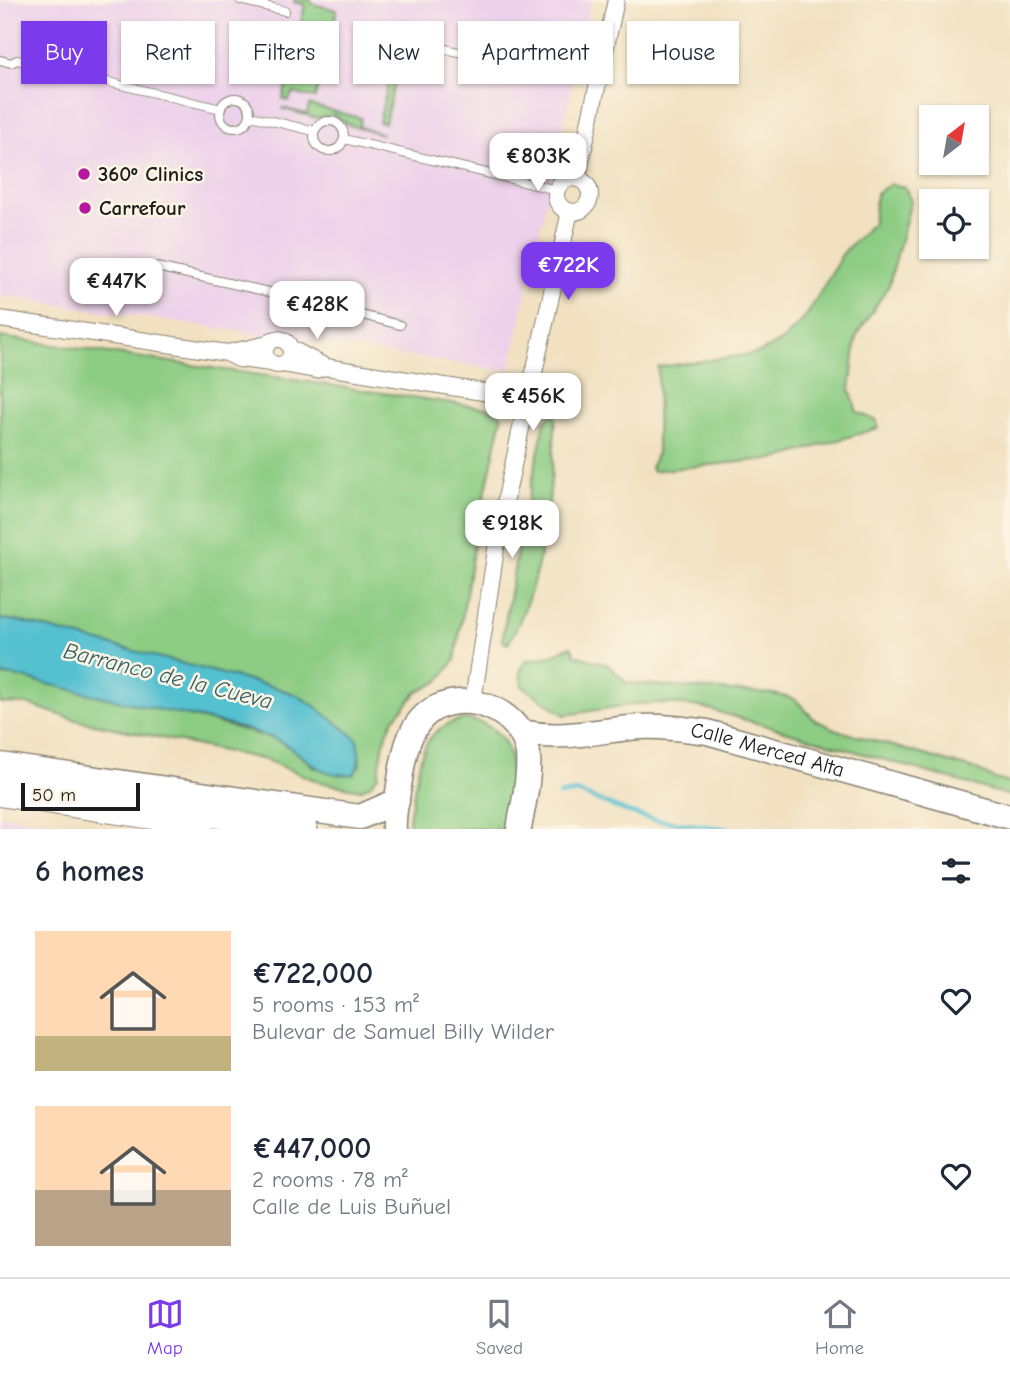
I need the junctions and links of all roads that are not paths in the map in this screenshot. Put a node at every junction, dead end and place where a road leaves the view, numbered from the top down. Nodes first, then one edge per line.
1 (240, 0) edge
2 (616, 0) edge
3 (285, 11) dead end
4 (0, 60) edge
5 (220, 109) junction
6 (251, 116) junction
7 (314, 131) junction
8 (344, 139) junction
9 (577, 178) junction
10 (557, 190) junction
11 (569, 211) junction
12 (156, 267) dead end
13 (0, 318) edge
14 (400, 325) dead end
15 (268, 344) junction
16 (290, 348) junction
17 (227, 353) junction
18 (276, 363) junction
19 (326, 367) junction
20 (531, 386) junction
21 (514, 397) junction
22 (524, 414) junction
23 (473, 701) junction
24 (521, 732) junction
25 (0, 765) edge
26 (0, 783) edge
27 (0, 798) edge
28 (397, 801) junction
29 (1010, 817) edge
30 (205, 829) edge
31 (305, 829) edge
32 (394, 829) edge
33 (519, 829) edge

1 - 3 lane
2 - 9 street
4 - 5 lane
5 - 6 lane
5 - 6 lane
6 - 7 lane
7 - 8 lane
7 - 8 lane
8 - 10 lane
9 - 10 street
9 - 11 street
10 - 11 street
11 - 20 street
12 - 14 lane
13 - 17 street
15 - 16 street
15 - 17 street
15 - 18 street
16 - 18 street
16 - 19 street
17 - 18 street
18 - 19 street
19 - 21 street
20 - 21 street
20 - 22 street
21 - 22 street
22 - 23 street
23 - 24 main road
23 - 28 main road
24 - 29 main road, Calle Merced Alta
24 - 33 main road
25 - 28 main road
26 - 31 main road
27 - 30 street
28 - 32 main road

